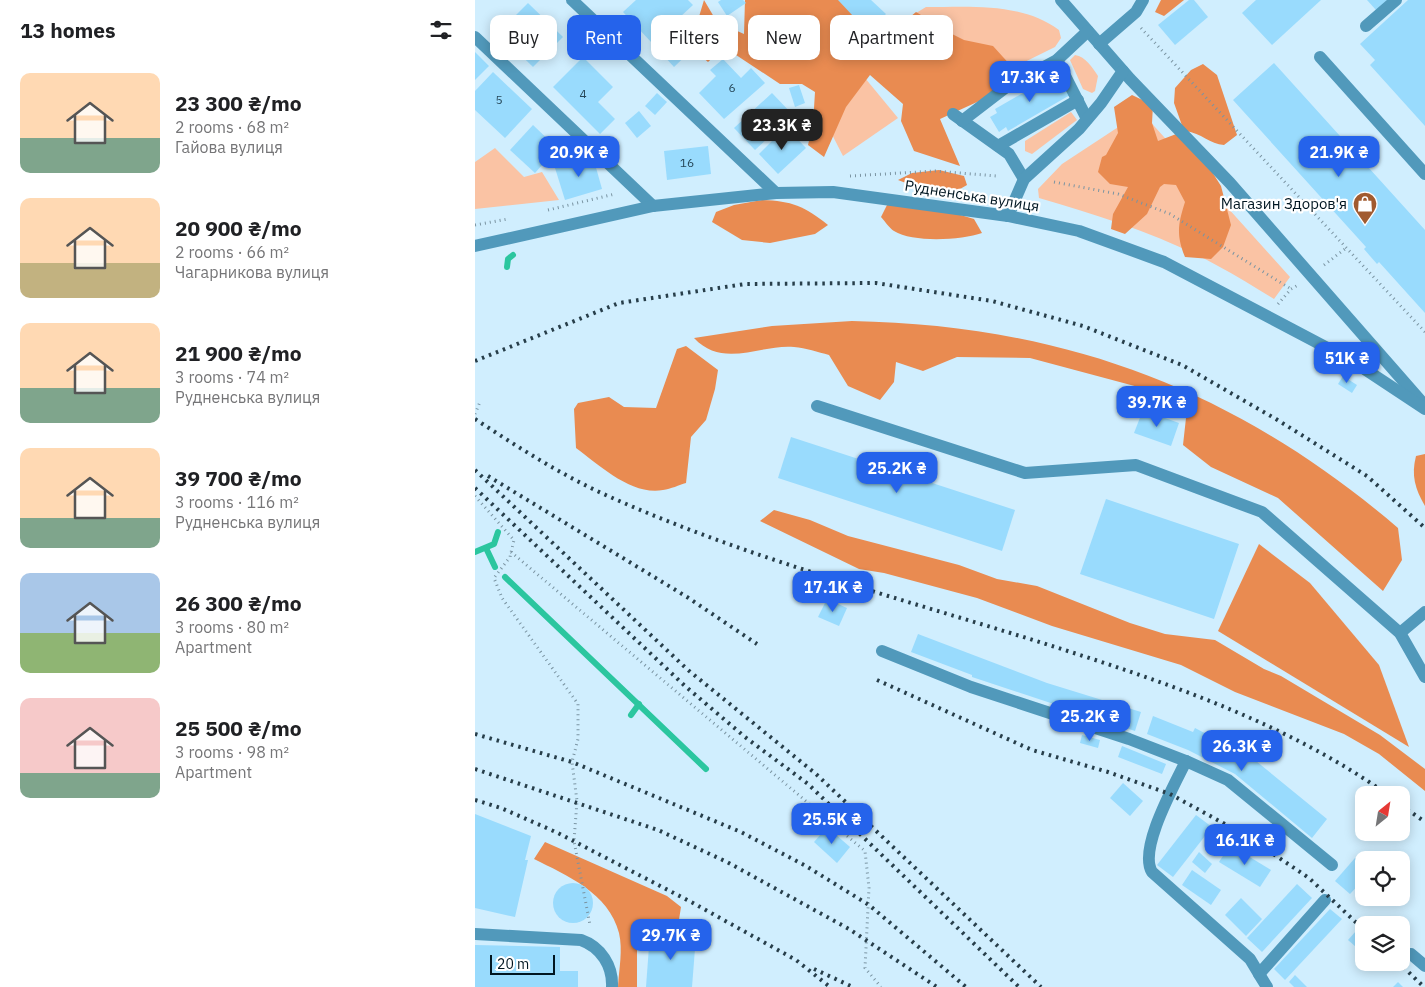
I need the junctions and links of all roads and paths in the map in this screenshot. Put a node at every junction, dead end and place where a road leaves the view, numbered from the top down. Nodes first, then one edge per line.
1 (572, 0) edge
2 (1061, 0) edge
3 (1143, 0) edge
4 (1396, 0) edge
5 (1130, 17) junction
6 (1366, 26) dead end
7 (1088, 31) junction
8 (475, 37) edge
9 (1099, 44) junction
10 (1320, 57) dead end
11 (1057, 60) junction
12 (1127, 75) junction
13 (1078, 100) junction
14 (1087, 119) junction
15 (999, 146) junction
16 (935, 171) dead end
17 (1425, 174) edge
18 (997, 176) dead end
19 (1023, 179) junction
20 (1054, 182) dead end
21 (776, 193) junction
22 (653, 206) junction
23 (1008, 216) junction
24 (475, 246) edge
25 (1345, 249) junction
26 (1321, 268) dead end
27 (1299, 284) dead end
28 (1291, 289) junction
29 (1277, 305) dead end
30 (1425, 332) edge
31 (480, 402) dead end
32 (817, 406) dead end
33 (1425, 408) edge
34 (475, 414) edge
35 (475, 496) edge
36 (511, 552) junction
37 (1425, 612) edge
38 (1400, 633) junction
39 (882, 651) dead end
40 (1425, 677) edge
41 (1186, 761) junction
42 (1332, 865) dead end
43 (1325, 900) dead end
44 (475, 934) edge
45 (594, 945) junction
46 (1411, 954) dead end
47 (1425, 966) edge
48 (1259, 974) junction
49 (612, 987) edge
50 (881, 987) edge
51 (1267, 987) edge

1 - 21 street
2 - 7 street, Рудненська вулиця
3 - 5 street
4 - 6 street
5 - 9 street
5 - 25 path
7 - 9 street, Рудненська вулиця
7 - 11 street
8 - 22 street
9 - 12 street, Рудненська вулиця
10 - 17 street
11 - 13 street
11 - 15 street
12 - 14 street
12 - 33 street, Рудненська вулиця
13 - 14 street
13 - 15 street
14 - 19 street
15 - 19 street
16 - 18 path
19 - 23 street
20 - 28 path
21 - 22 street, Рудненська вулиця
21 - 23 street, Рудненська вулиця
22 - 24 street, Рудненська вулиця
23 - 33 street, Рудненська вулиця
25 - 26 path
25 - 30 path
27 - 28 path
28 - 29 path
31 - 34 path
32 - 38 street
35 - 36 path
36 - 45 path
36 - 50 path
37 - 38 street
38 - 40 street
39 - 41 street
41 - 42 street
41 - 48 street
43 - 48 street
44 - 45 street
45 - 49 street
46 - 47 street
48 - 51 street

